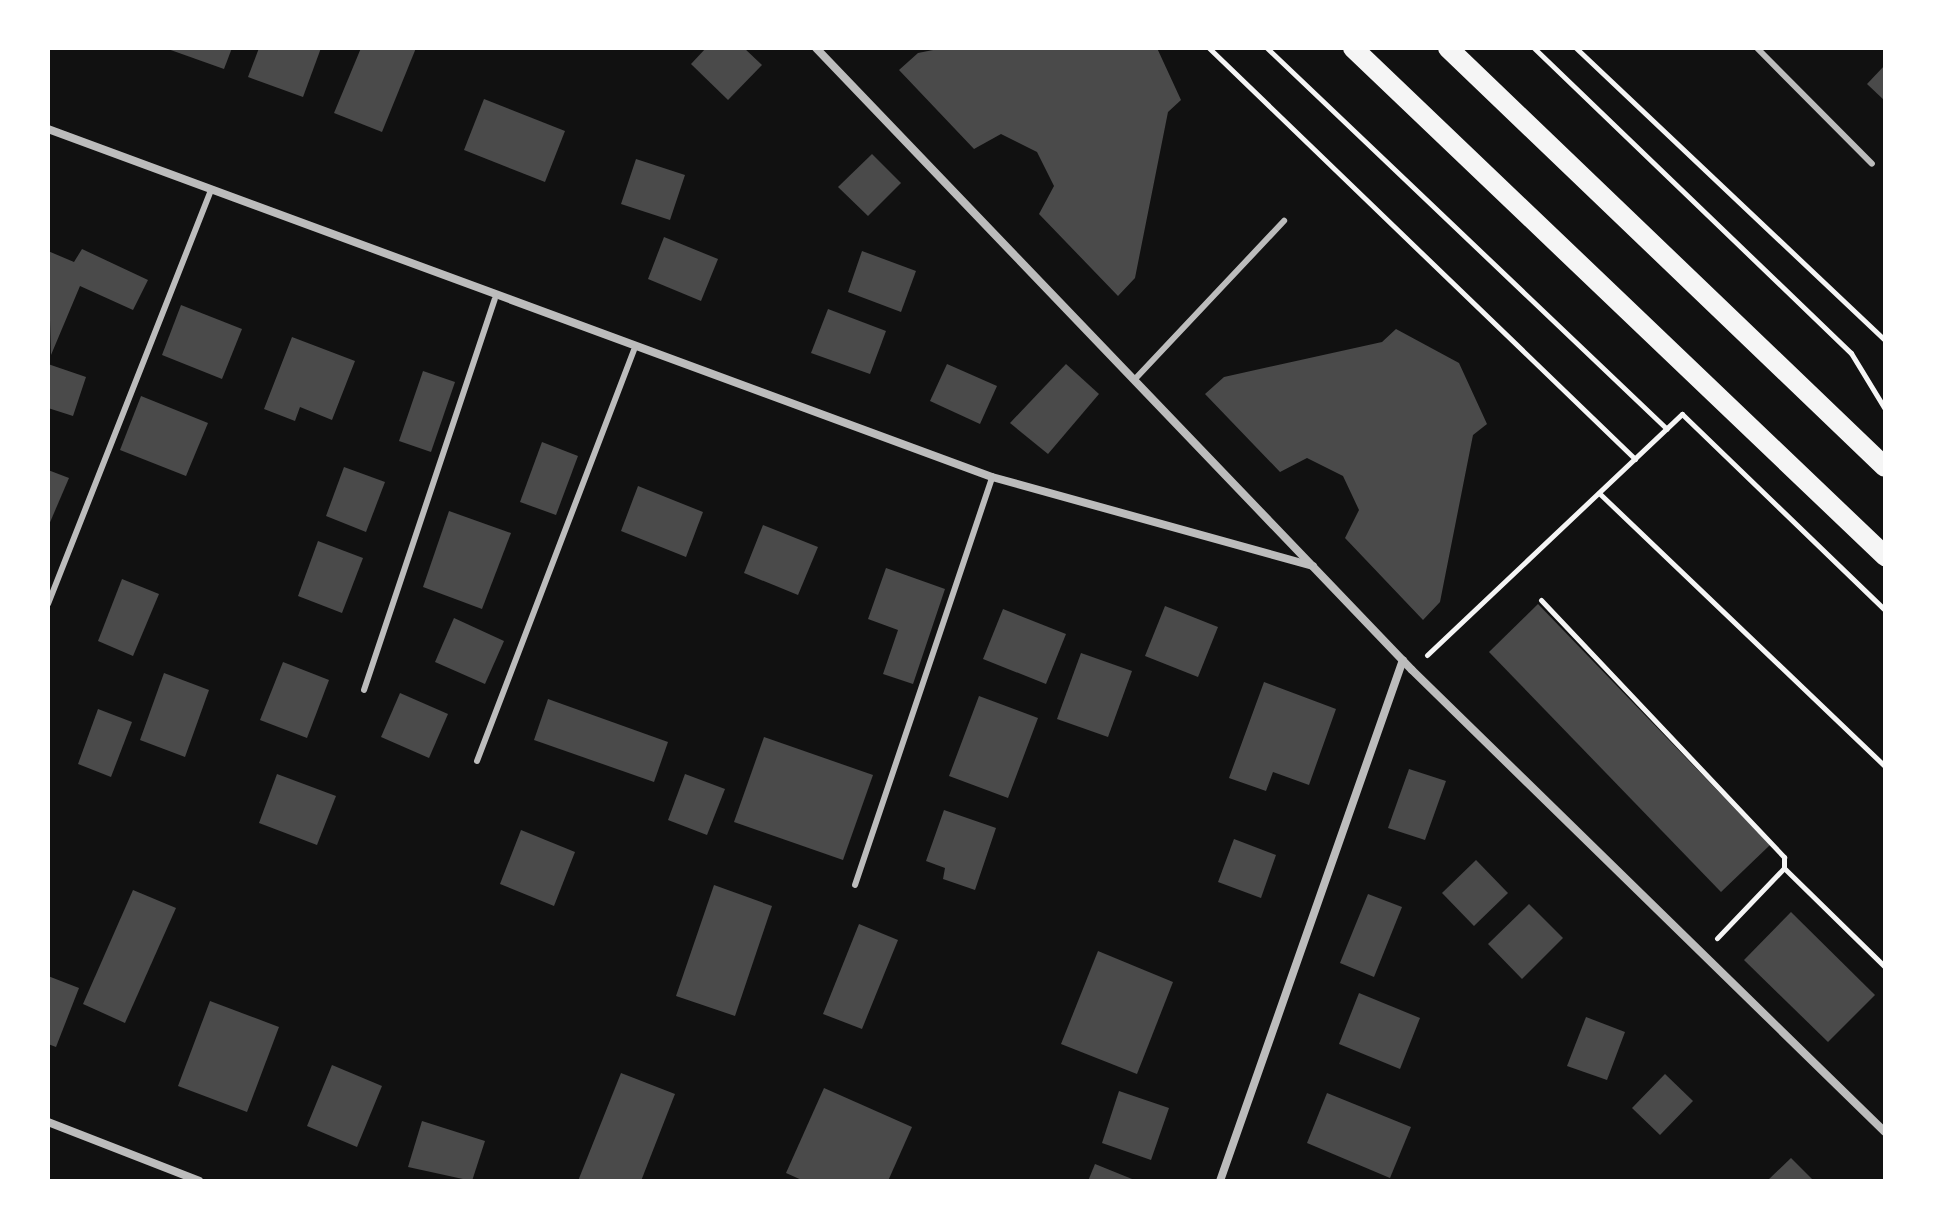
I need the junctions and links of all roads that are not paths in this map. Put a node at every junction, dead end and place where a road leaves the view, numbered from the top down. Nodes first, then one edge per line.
1 (1353, 48) edge
2 (1448, 48) edge
3 (1757, 48) edge
4 (819, 49) edge
5 (48, 129) edge
6 (1872, 164) dead end
7 (211, 191) junction
8 (1284, 221) dead end
9 (495, 299) junction
10 (634, 350) junction
11 (1136, 378) junction
12 (1885, 467) edge
13 (992, 477) junction
14 (1885, 556) edge
15 (1316, 567) junction
16 (48, 604) edge
17 (1403, 660) junction
18 (364, 690) dead end
19 (477, 761) dead end
20 (855, 885) dead end
21 (48, 1122) edge
22 (1885, 1132) edge
23 (199, 1181) edge
24 (1220, 1181) edge

1 - 14 main road
2 - 12 main road
3 - 6 lane
4 - 11 street
5 - 7 street
7 - 9 street
7 - 16 lane
8 - 11 lane
9 - 10 street
9 - 18 lane
10 - 13 street
10 - 19 lane
11 - 15 street
13 - 15 street
13 - 20 lane
15 - 17 street
17 - 22 street
17 - 24 street
21 - 23 street

